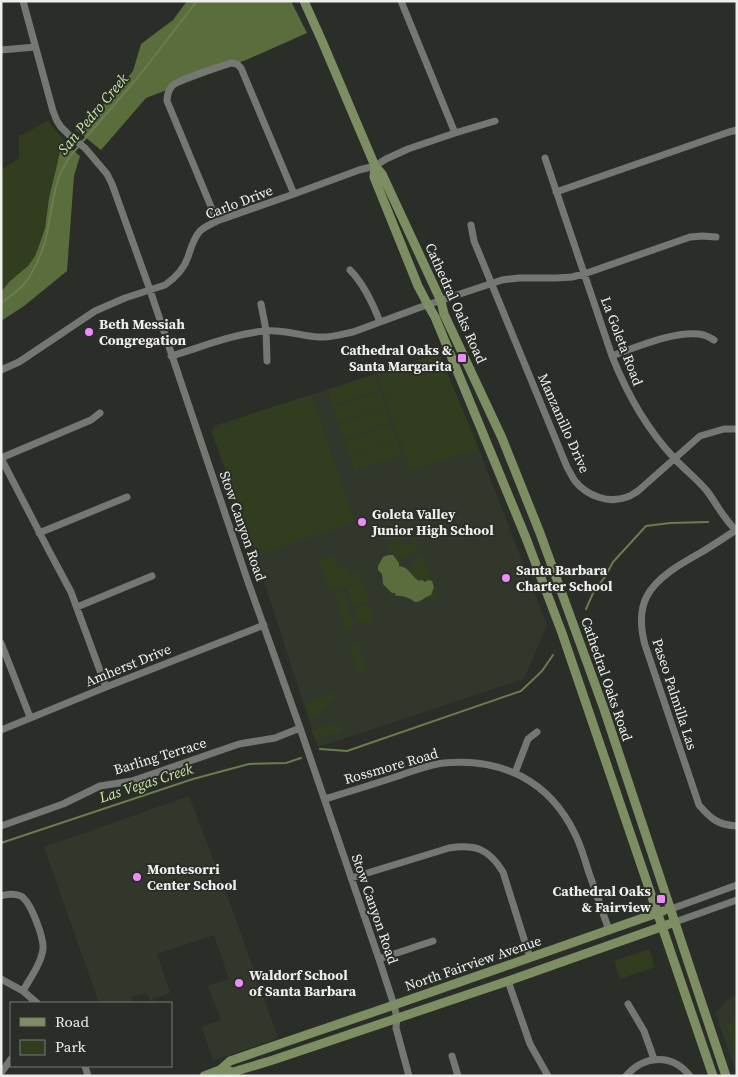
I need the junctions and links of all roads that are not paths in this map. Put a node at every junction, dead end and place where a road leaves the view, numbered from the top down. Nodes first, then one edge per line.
1 (23, 1) edge
2 (304, 1) edge
3 (400, 1) edge
4 (35, 47) junction
5 (1, 50) edge
6 (495, 121) dead end
7 (737, 130) edge
8 (455, 133) junction
9 (545, 158) dead end
10 (376, 166) junction
11 (556, 192) junction
12 (294, 194) junction
13 (217, 221) junction
14 (471, 225) dead end
15 (716, 237) dead end
16 (350, 270) dead end
17 (584, 274) junction
18 (491, 283) junction
19 (150, 290) junction
20 (441, 301) junction
21 (261, 304) dead end
22 (428, 306) junction
23 (380, 322) junction
24 (266, 330) junction
25 (714, 340) dead end
26 (172, 356) junction
27 (612, 356) junction
28 (267, 361) dead end
29 (1, 370) edge
30 (100, 414) dead end
31 (737, 429) edge
32 (1, 458) edge
33 (675, 459) junction
34 (127, 497) dead end
35 (736, 531) edge
36 (39, 533) junction
37 (152, 576) dead end
38 (77, 607) junction
39 (264, 625) junction
40 (1, 643) edge
41 (106, 687) junction
42 (30, 717) junction
43 (300, 728) junction
44 (1, 730) edge
45 (537, 732) dead end
46 (515, 773) junction
47 (324, 799) junction
48 (1, 826) edge
49 (737, 826) edge
50 (351, 878) junction
51 (737, 885) edge
52 (1, 896) edge
53 (737, 900) edge
54 (671, 909) junction
55 (658, 913) junction
56 (675, 922) junction
57 (662, 926) junction
58 (609, 930) junction
59 (433, 940) dead end
60 (379, 958) junction
61 (530, 958) junction
62 (1, 979) edge
63 (508, 981) junction
64 (23, 991) junction
65 (36, 1002) edge
66 (628, 1004) dead end
67 (394, 1005) junction
68 (397, 1018) junction
69 (452, 1056) dead end
70 (654, 1059) junction
71 (10, 1060) edge
72 (220, 1070) junction
73 (1, 1073) edge
74 (204, 1076) edge
75 (409, 1076) edge
76 (458, 1076) edge
77 (548, 1076) edge
78 (626, 1076) edge
79 (690, 1076) edge
80 (713, 1076) edge
81 (726, 1076) edge

1 - 4 street, Stow Canyon Road
2 - 10 main road, Cathedral Oaks Road
3 - 8 street
4 - 5 street
4 - 19 street, Stow Canyon Road
6 - 8 street, Carlo Drive
7 - 11 street
8 - 10 street, Carlo Drive
9 - 11 street, La Goleta Road
10 - 12 street, Carlo Drive
10 - 20 main road, Cathedral Oaks Road
10 - 22 main road, Cathedral Oaks Road
11 - 17 street, La Goleta Road
12 - 13 street, Carlo Drive
12 - 13 street
13 - 19 street, Carlo Drive
14 - 18 street, Manzanillo Drive
15 - 17 street
16 - 23 street
17 - 18 street
17 - 27 street, La Goleta Road
18 - 20 street
18 - 33 street, Manzanillo Drive
19 - 26 street, Stow Canyon Road
19 - 29 street, Carlo Drive
20 - 22 street
20 - 54 main road, Cathedral Oaks Road
21 - 24 street
22 - 23 street
22 - 55 main road, Cathedral Oaks Road
23 - 24 street
24 - 26 street
24 - 28 street
25 - 27 street
26 - 39 street, Stow Canyon Road
27 - 33 street, La Goleta Road
30 - 32 street
31 - 33 street, Manzanillo Drive
32 - 36 street
33 - 35 street, La Goleta Road
34 - 36 street
35 - 49 street, Paseo Palmilla Las
36 - 38 street
37 - 38 street
38 - 41 street
39 - 41 street, Amherst Drive
39 - 43 street, Stow Canyon Road
40 - 42 street
41 - 42 street, Amherst Drive
42 - 44 street, Amherst Drive
43 - 47 street, Stow Canyon Road
43 - 48 street, Barling Terrace
45 - 46 street
46 - 47 street, Rossmore Road
46 - 58 street, Rossmore Road
47 - 50 street, Stow Canyon Road
50 - 60 street, Stow Canyon Road
50 - 61 street
51 - 54 street, North Fairview Avenue
52 - 64 street
53 - 56 street, North Fairview Avenue
54 - 55 main road, North Fairview Avenue
54 - 56 main road, Cathedral Oaks Road
55 - 57 main road, Cathedral Oaks Road
55 - 58 main road, North Fairview Avenue
56 - 57 main road, North Fairview Avenue
56 - 81 main road, Cathedral Oaks Road
57 - 63 main road, North Fairview Avenue
57 - 80 main road, Cathedral Oaks Road
58 - 61 main road, North Fairview Avenue
59 - 60 street
60 - 67 street, Stow Canyon Road
61 - 67 main road, North Fairview Avenue
62 - 64 street
63 - 68 main road, North Fairview Avenue
63 - 77 street
64 - 65 street
66 - 70 street
67 - 68 street, Stow Canyon Road
67 - 72 main road, North Fairview Avenue
68 - 72 main road, North Fairview Avenue
68 - 75 street, Stow Canyon Road
69 - 76 street
70 - 78 street
70 - 79 street
71 - 73 street
72 - 74 main road, North Fairview Avenue

